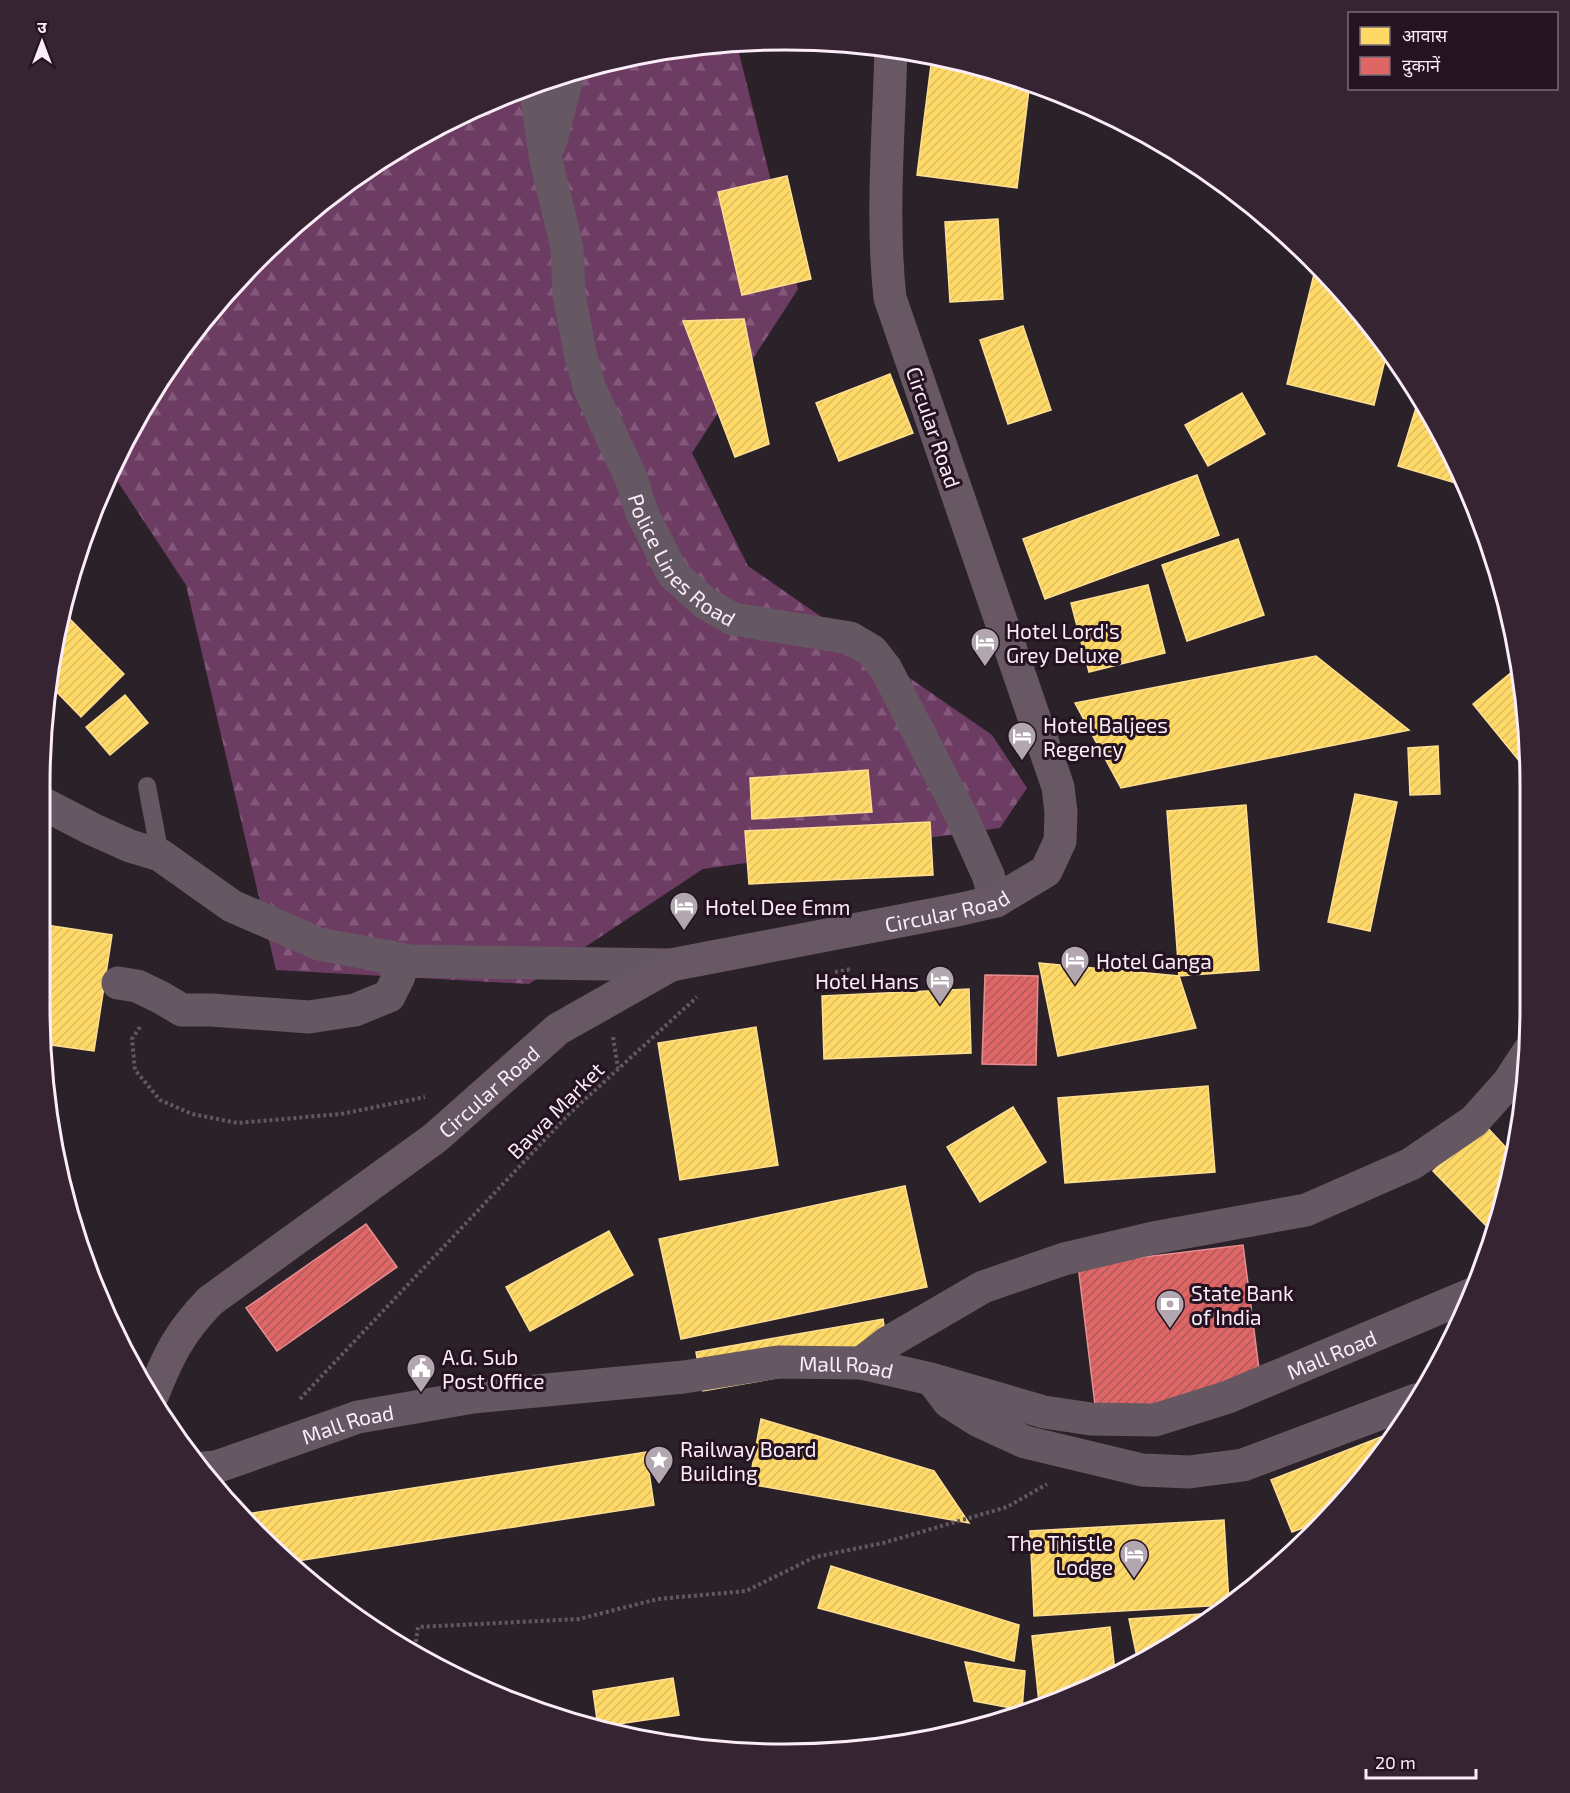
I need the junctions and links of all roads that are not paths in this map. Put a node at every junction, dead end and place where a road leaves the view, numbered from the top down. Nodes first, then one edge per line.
1 (891, 58) edge
2 (565, 84) edge
3 (536, 94) edge
4 (546, 160) junction
5 (147, 786) dead end
6 (49, 807) edge
7 (160, 855) junction
8 (996, 901) junction
9 (390, 957) junction
10 (671, 965) junction
11 (118, 983) dead end
12 (1518, 1068) edge
13 (1460, 1299) edge
14 (861, 1363) junction
15 (931, 1378) junction
16 (156, 1388) edge
17 (1405, 1404) edge
18 (212, 1469) edge

1 - 8 main road, Circular Road
2 - 4 street
3 - 4 street, Police Lines Road
4 - 8 street, Police Lines Road
5 - 7 lane
6 - 7 street
7 - 9 street
8 - 10 main road, Circular Road
9 - 10 street
9 - 11 street
10 - 16 main road, Circular Road
12 - 14 street
13 - 15 street, Mall Road
14 - 15 street, Mall Road
14 - 18 street, Mall Road
15 - 17 street

